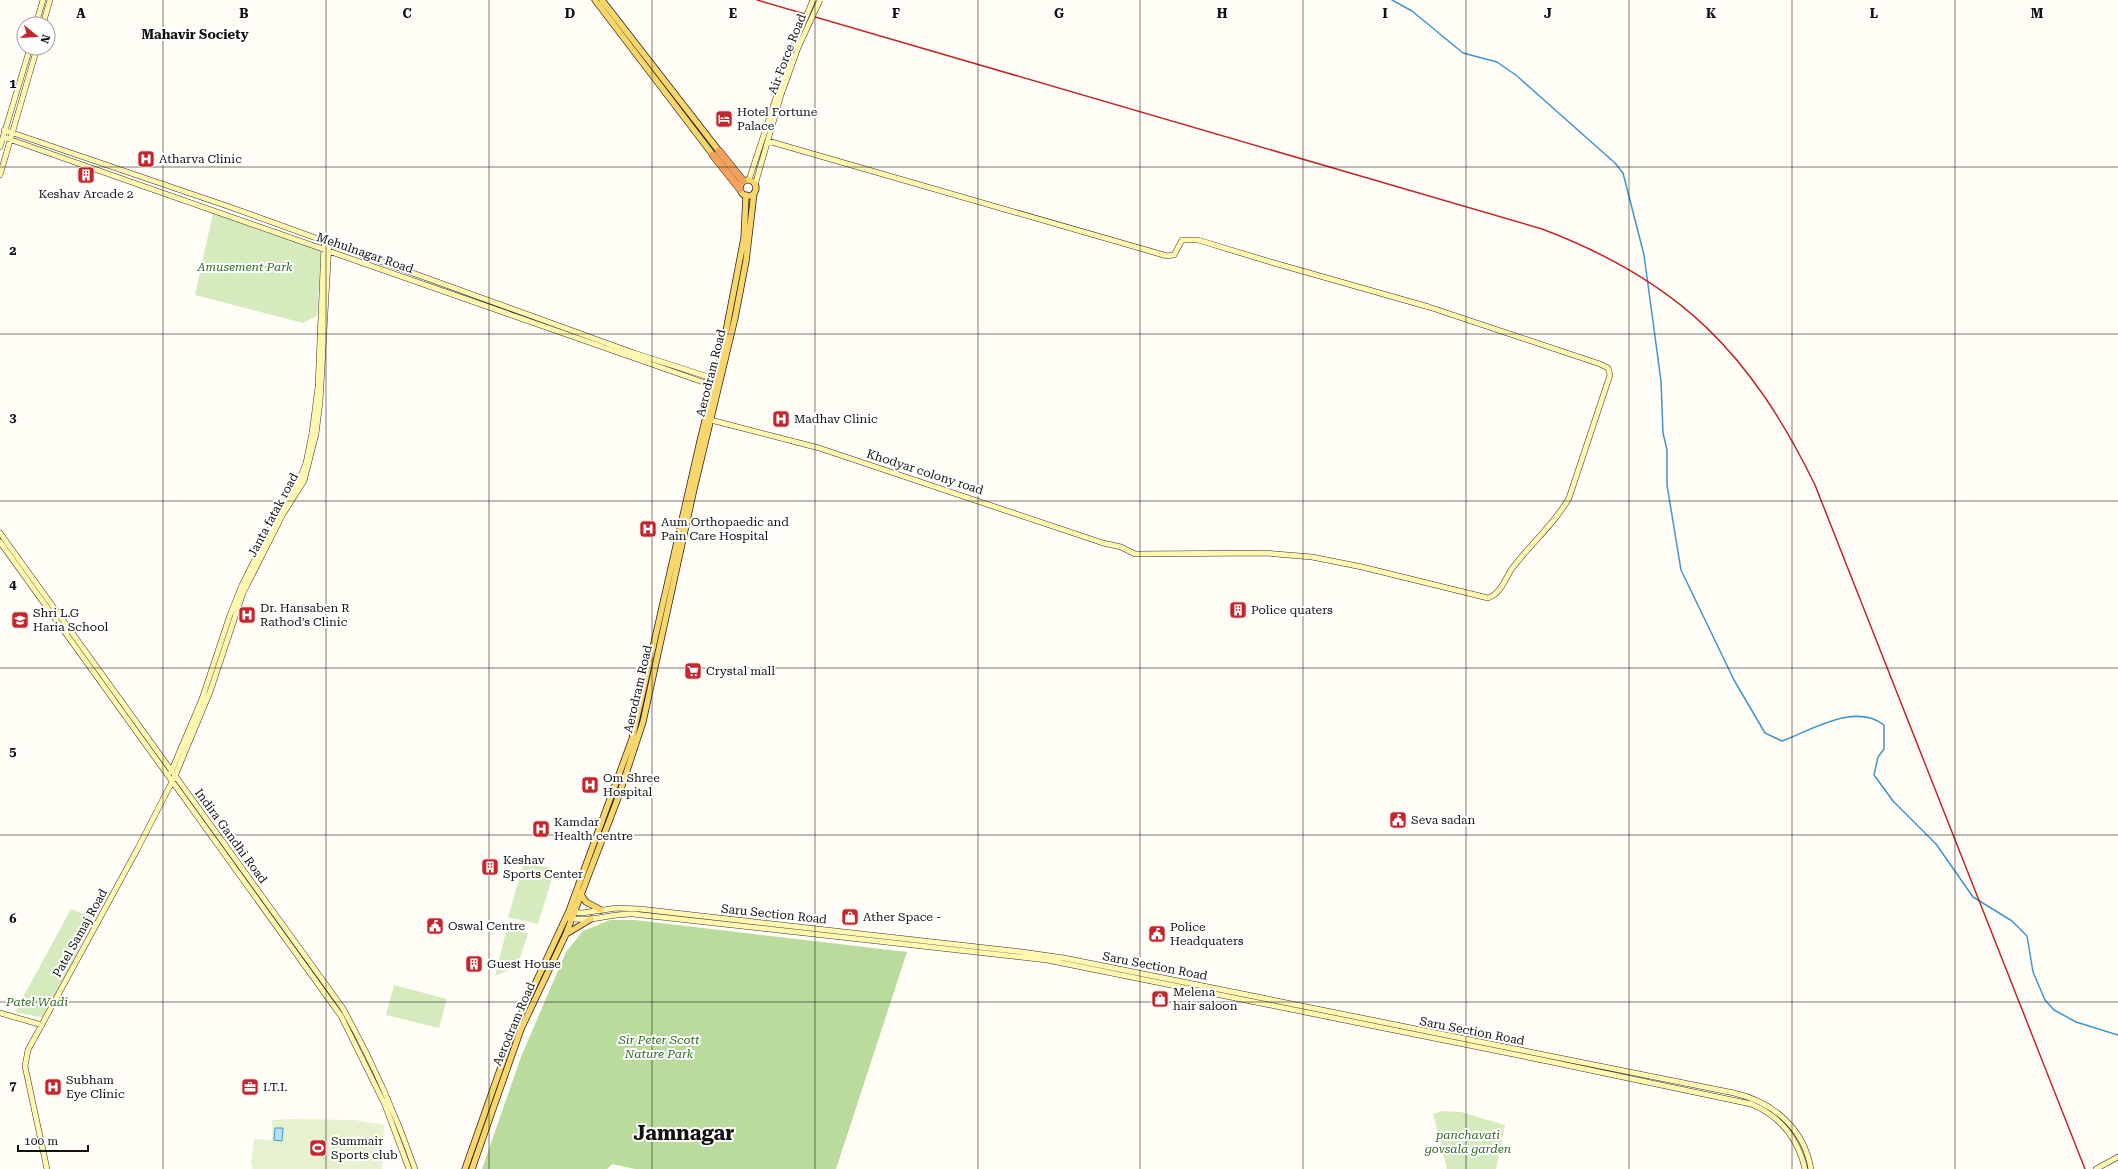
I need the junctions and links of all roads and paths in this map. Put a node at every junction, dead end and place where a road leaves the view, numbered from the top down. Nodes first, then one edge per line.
1 (43, 0) edge
2 (50, 0) edge
3 (595, 0) edge
4 (602, 0) edge
5 (813, 0) edge
6 (820, 0) edge
7 (38, 16) edge
8 (45, 16) edge
9 (27, 56) edge
10 (35, 56) edge
11 (4, 130) junction
12 (12, 132) junction
13 (3, 137) junction
14 (10, 139) junction
15 (768, 141) junction
16 (0, 147) edge
17 (716, 153) junction
18 (0, 175) edge
19 (746, 181) junction
20 (755, 185) junction
21 (740, 190) junction
22 (754, 193) junction
23 (746, 196) junction
24 (327, 242) junction
25 (326, 250) junction
26 (719, 380) junction
27 (717, 387) junction
28 (708, 420) junction
29 (0, 533) edge
30 (0, 542) edge
31 (84, 654) junction
32 (96, 667) junction
33 (95, 674) junction
34 (119, 702) junction
35 (171, 770) junction
36 (168, 776) junction
37 (175, 776) junction
38 (172, 781) junction
39 (580, 893) junction
40 (601, 910) junction
41 (571, 912) junction
42 (569, 918) junction
43 (591, 918) junction
44 (566, 934) junction
45 (0, 1013) edge
46 (42, 1025) junction
47 (2118, 1157) edge
48 (47, 1169) edge
49 (409, 1169) edge
50 (415, 1169) edge
51 (465, 1169) edge
52 (472, 1169) edge
53 (1805, 1169) edge
54 (1811, 1169) edge
55 (2096, 1169) edge

1 - 7 street
2 - 8 street
3 - 17 main road
4 - 17 main road
5 - 19 street, Air Force Road, bridge
6 - 15 street, Air Force Road, bridge
9 - 11 street
10 - 12 street
11 - 12 street, Mehulnagar Road
11 - 13 street
12 - 14 street
12 - 24 street, Mehulnagar Road
13 - 14 street, Mehulnagar Road
13 - 16 street
14 - 18 street
14 - 25 street, Mehulnagar Road
15 - 20 street, Air Force Road
15 - 28 street, Khodyar colony road
17 - 19 highway
17 - 21 highway
19 - 20 main road
19 - 21 main road
20 - 22 main road, Aerodram Road
21 - 23 main road
22 - 23 main road
22 - 26 main road, Aerodram Road
23 - 26 main road, Aerodram Road
24 - 25 street, Janta fatak road
24 - 26 street, Mehulnagar Road
25 - 27 street, Mehulnagar Road
25 - 35 street
25 - 37 street, Janta fatak road
26 - 27 main road, Aerodram Road
27 - 28 main road, Aerodram Road
28 - 39 main road, Aerodram Road
28 - 41 main road, Aerodram Road
29 - 31 street, Indira Gandhi Road
30 - 31 street, Indira Gandhi Road
31 - 32 street, Indira Gandhi Road
31 - 33 street, Indira Gandhi Road
32 - 33 street
32 - 34 street, Indira Gandhi Road
33 - 34 street, Indira Gandhi Road
34 - 35 street, Indira Gandhi Road
34 - 36 street, Indira Gandhi Road
35 - 36 street
35 - 37 street, Indira Gandhi Road
36 - 38 street, Indira Gandhi Road
37 - 38 street, Janta fatak road
37 - 50 street, Indira Gandhi Road
38 - 46 street, Patel Samaj Road
38 - 49 street, Indira Gandhi Road
39 - 40 main road
39 - 41 main road, Aerodram Road
40 - 41 street, Saru Section Road
40 - 54 street, Saru Section Road
41 - 42 main road, Aerodram Road
42 - 43 street, Saru Section Road
42 - 44 main road, Aerodram Road
42 - 51 main road, Aerodram Road
43 - 44 main road
43 - 53 street, Saru Section Road
44 - 52 main road, Aerodram Road
45 - 46 street
46 - 48 street, Patel Samaj Road
47 - 55 street

